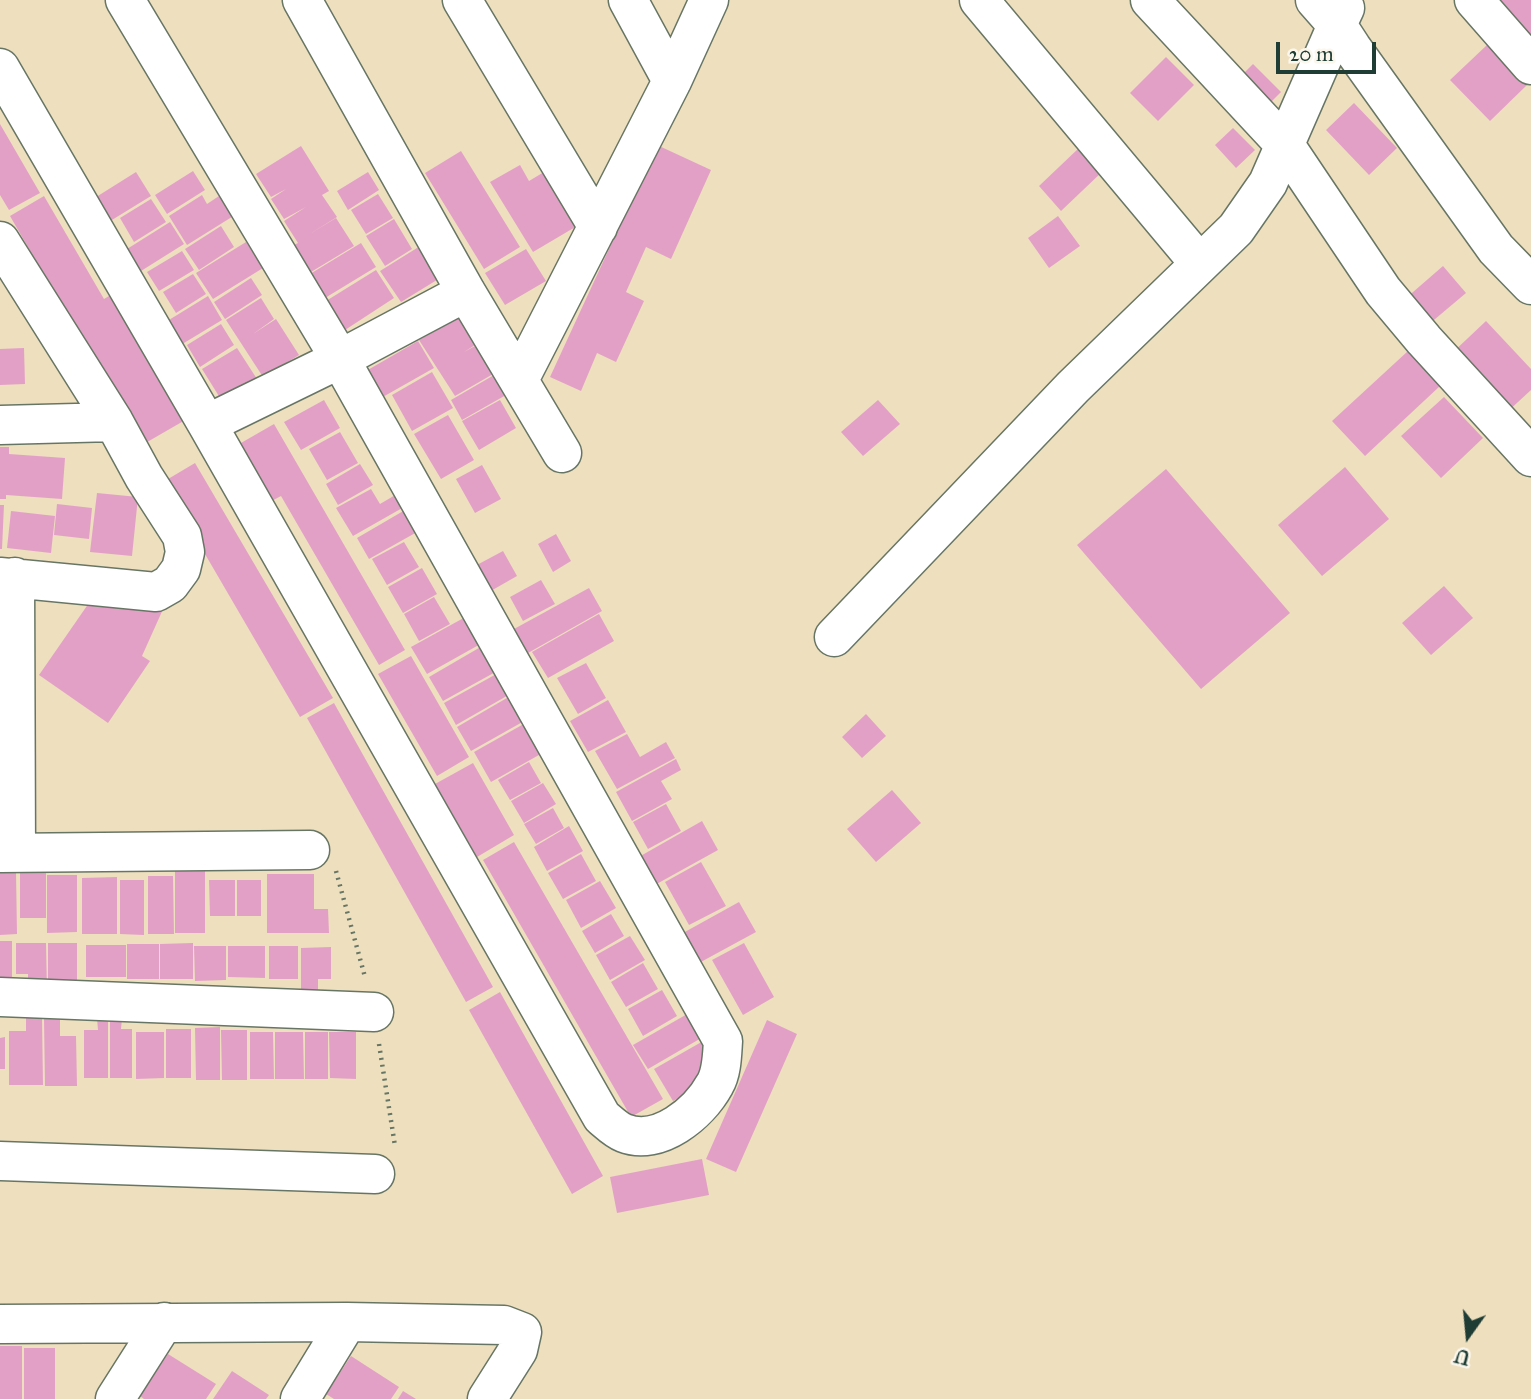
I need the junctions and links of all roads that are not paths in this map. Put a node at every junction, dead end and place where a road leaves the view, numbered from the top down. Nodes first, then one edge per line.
1 (125, 0) edge
2 (302, 0) edge
3 (462, 0) edge
4 (628, 0) edge
5 (709, 0) edge
6 (979, 0) edge
7 (1150, 0) edge
8 (1475, 0) edge
9 (1334, 8) edge
10 (1531, 65) edge
11 (0, 68) edge
12 (672, 81) junction
13 (1285, 145) junction
14 (598, 227) junction
15 (5, 259) edge
16 (1200, 264) junction
17 (1531, 285) edge
18 (466, 292) junction
19 (340, 359) junction
20 (519, 380) junction
21 (114, 422) junction
22 (207, 424) junction
23 (0, 425) edge
24 (1526, 439) edge
25 (562, 453) dead end
26 (7, 577) edge
27 (834, 637) dead end
28 (310, 850) dead end
29 (8, 853) edge
30 (0, 997) edge
31 (374, 1012) dead end
32 (0, 1161) edge
33 (374, 1174) dead end
34 (164, 1322) junction
35 (347, 1322) junction
36 (0, 1324) edge
37 (115, 1399) edge
38 (300, 1399) edge
39 (487, 1399) edge

1 - 19 street
2 - 18 street
3 - 14 street
4 - 12 street
5 - 12 street
6 - 16 street
7 - 13 street
8 - 10 street
9 - 13 street
9 - 17 street
11 - 22 street
12 - 14 street
13 - 16 street
13 - 24 street
14 - 20 street
15 - 21 street
16 - 27 street
18 - 19 street
18 - 20 street
19 - 22 street
19 - 22 street
20 - 25 street
21 - 23 street
21 - 26 street
26 - 29 street
28 - 29 street
30 - 31 street
32 - 33 street
34 - 35 street
34 - 36 street
34 - 37 street
35 - 38 street
35 - 39 street

